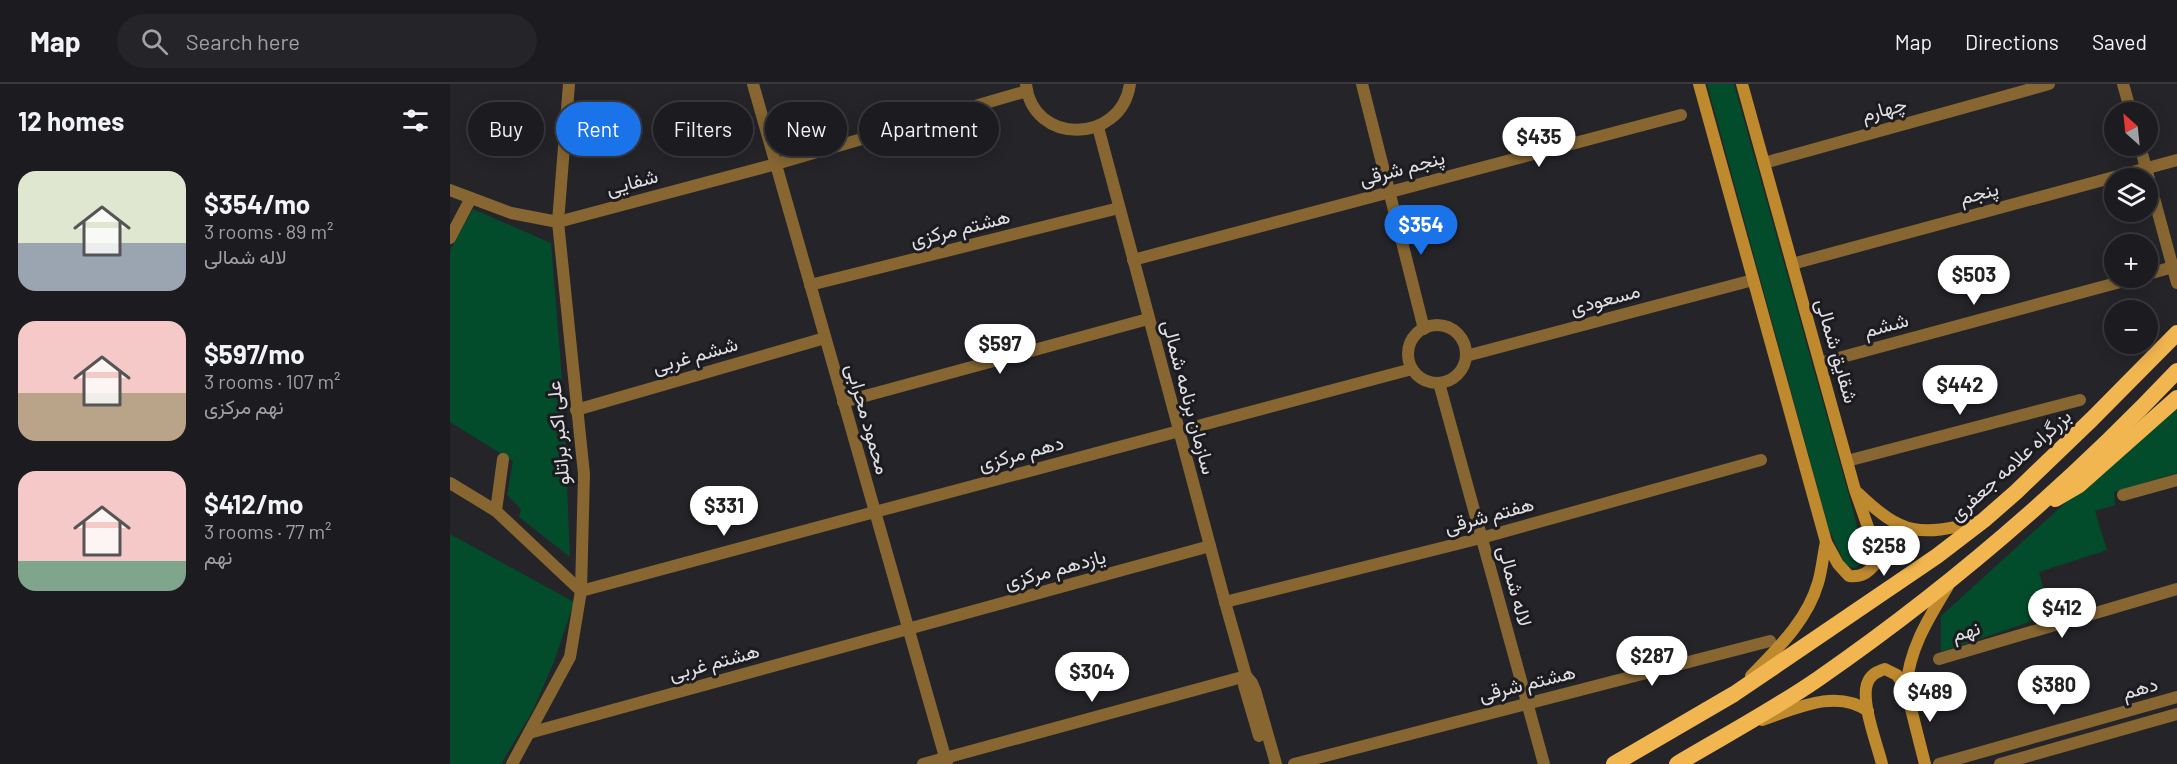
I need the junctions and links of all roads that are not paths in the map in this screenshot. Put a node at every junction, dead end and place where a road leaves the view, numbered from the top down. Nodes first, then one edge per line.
1 (570, 84) edge
2 (753, 84) edge
3 (1130, 84) edge
4 (1362, 84) edge
5 (1699, 84) edge
6 (1742, 84) edge
7 (2049, 84) edge
8 (2123, 84) edge
9 (1026, 88) edge
10 (2128, 102) edge
11 (1681, 115) dead end
12 (1098, 127) junction
13 (2143, 156) edge
14 (2177, 160) edge
15 (1764, 163) junction
16 (776, 164) junction
17 (2146, 168) joint
18 (2104, 179) edge
19 (450, 190) edge
20 (1389, 191) junction
21 (471, 198) junction
22 (1119, 208) junction
23 (2158, 212) edge
24 (558, 222) junction
25 (450, 238) edge
26 (1133, 260) junction
27 (1792, 264) junction
28 (2173, 267) junction
29 (2158, 271) edge
30 (1753, 280) junction
31 (2177, 283) edge
32 (810, 285) junction
33 (2104, 286) edge
34 (1148, 319) junction
35 (1424, 328) junction
36 (2177, 333) edge
37 (825, 338) junction
38 (1466, 356) junction
39 (1820, 363) junction
40 (1412, 369) junction
41 (2177, 371) edge
42 (1439, 383) junction
43 (2177, 398) edge
44 (2080, 400) dead end
45 (843, 402) junction
46 (576, 410) junction
47 (1177, 430) junction
48 (503, 459) dead end
49 (1761, 460) dead end
50 (1847, 461) junction
51 (2177, 480) edge
52 (450, 483) edge
53 (1855, 490) junction
54 (2122, 495) dead end
55 (496, 511) junction
56 (2033, 512) junction
57 (874, 513) junction
58 (1984, 520) junction
59 (1481, 538) junction
60 (1826, 542) junction
61 (1210, 546) junction
62 (1952, 579) junction
63 (2177, 589) edge
64 (581, 591) junction
65 (1225, 602) junction
66 (909, 629) junction
67 (1770, 641) dead end
68 (1938, 659) dead end
69 (1246, 676) junction
70 (1906, 689) junction
71 (1734, 694) junction
72 (2177, 697) edge
73 (1527, 704) junction
74 (1868, 711) junction
75 (2177, 714) edge
76 (1738, 728) junction
77 (529, 733) junction
78 (946, 761) edge
79 (512, 764) edge
80 (923, 764) edge
81 (1268, 764) edge
82 (1276, 764) edge
83 (1294, 764) edge
84 (1544, 764) edge
85 (1614, 764) edge
86 (1677, 764) edge
87 (1882, 764) edge
88 (1925, 764) edge
89 (1939, 764) edge
90 (2000, 764) edge

1 - 24 street, علی اکبر براتلو
2 - 16 street, محمود محرابی
3 - 12 street
4 - 20 street
5 - 30 main road
6 - 15 main road, شقایق شمالی
7 - 15 street, چهارم
8 - 10 street
9 - 12 street
9 - 16 street, شفایی
11 - 20 street, پنجم شرقی
12 - 22 street, سازمان برنامه شمالی
13 - 17 street
14 - 17 street, پنجم
15 - 27 main road, شقایق شمالی
16 - 24 street, شفایی
16 - 32 street, محمود محرابی
18 - 27 street, پنجم
19 - 21 street
20 - 26 street, پنجم شرقی
20 - 35 street
21 - 24 street
21 - 25 street
22 - 26 street, سازمان برنامه شمالی
22 - 32 street, هشتم مرکزی
23 - 28 street
24 - 46 street, علی اکبر براتلو
26 - 34 street, سازمان برنامه شمالی
27 - 39 main road, شقایق شمالی
28 - 29 street
28 - 31 street
30 - 38 street, مسعودی
30 - 60 main road
32 - 37 street, محمود محرابی
33 - 39 street, ششم
34 - 45 street
34 - 47 street, سازمان برنامه شمالی
35 - 38 street
35 - 40 street
36 - 58 highway, بزرگراه علامه جعفری
37 - 45 street, محمود محرابی
37 - 46 street, ششم غربی
38 - 42 street
39 - 50 main road, شقایق شمالی
40 - 42 street
40 - 47 street, دهم مرکزی
41 - 56 highway
42 - 59 street, لاله شمالی
43 - 56 highway
44 - 50 street
45 - 57 street, محمود محرابی
46 - 64 street, علی اکبر براتلو
47 - 57 street, دهم مرکزی
47 - 61 street, سازمان برنامه شمالی
48 - 55 street
49 - 59 street, هفتم شرقی
50 - 53 main road, شقایق شمالی
51 - 54 street
52 - 55 street
53 - 58 main road
53 - 60 main road, شقایق شمالی
55 - 64 street
56 - 62 highway
57 - 64 street, دهم مرکزی
57 - 66 street, محمود محرابی
58 - 71 highway, بزرگراه علامه جعفری
59 - 65 street, هفتم شرقی
59 - 73 street, لاله شمالی
60 - 71 main road
61 - 65 street, سازمان برنامه شمالی
61 - 66 street, یازدهم مرکزی
62 - 70 main road
62 - 76 highway
63 - 68 street, نهم
64 - 77 street, علی اکبر براتلو
65 - 69 street, سازمان برنامه شمالی
66 - 77 street, هشتم غربی
66 - 78 street, محمود محرابی
67 - 73 street, هشتم شرقی
69 - 78 street
69 - 81 street
69 - 82 street
70 - 74 main road
70 - 88 main road
71 - 85 highway, بزرگراه علامه جعفری
72 - 89 street, دهم
73 - 83 street, هشتم شرقی
73 - 84 street, لاله شمالی
74 - 76 main road
74 - 87 main road
75 - 90 street, دهم
76 - 86 highway
77 - 79 street, علی اکبر براتلو
78 - 80 street

